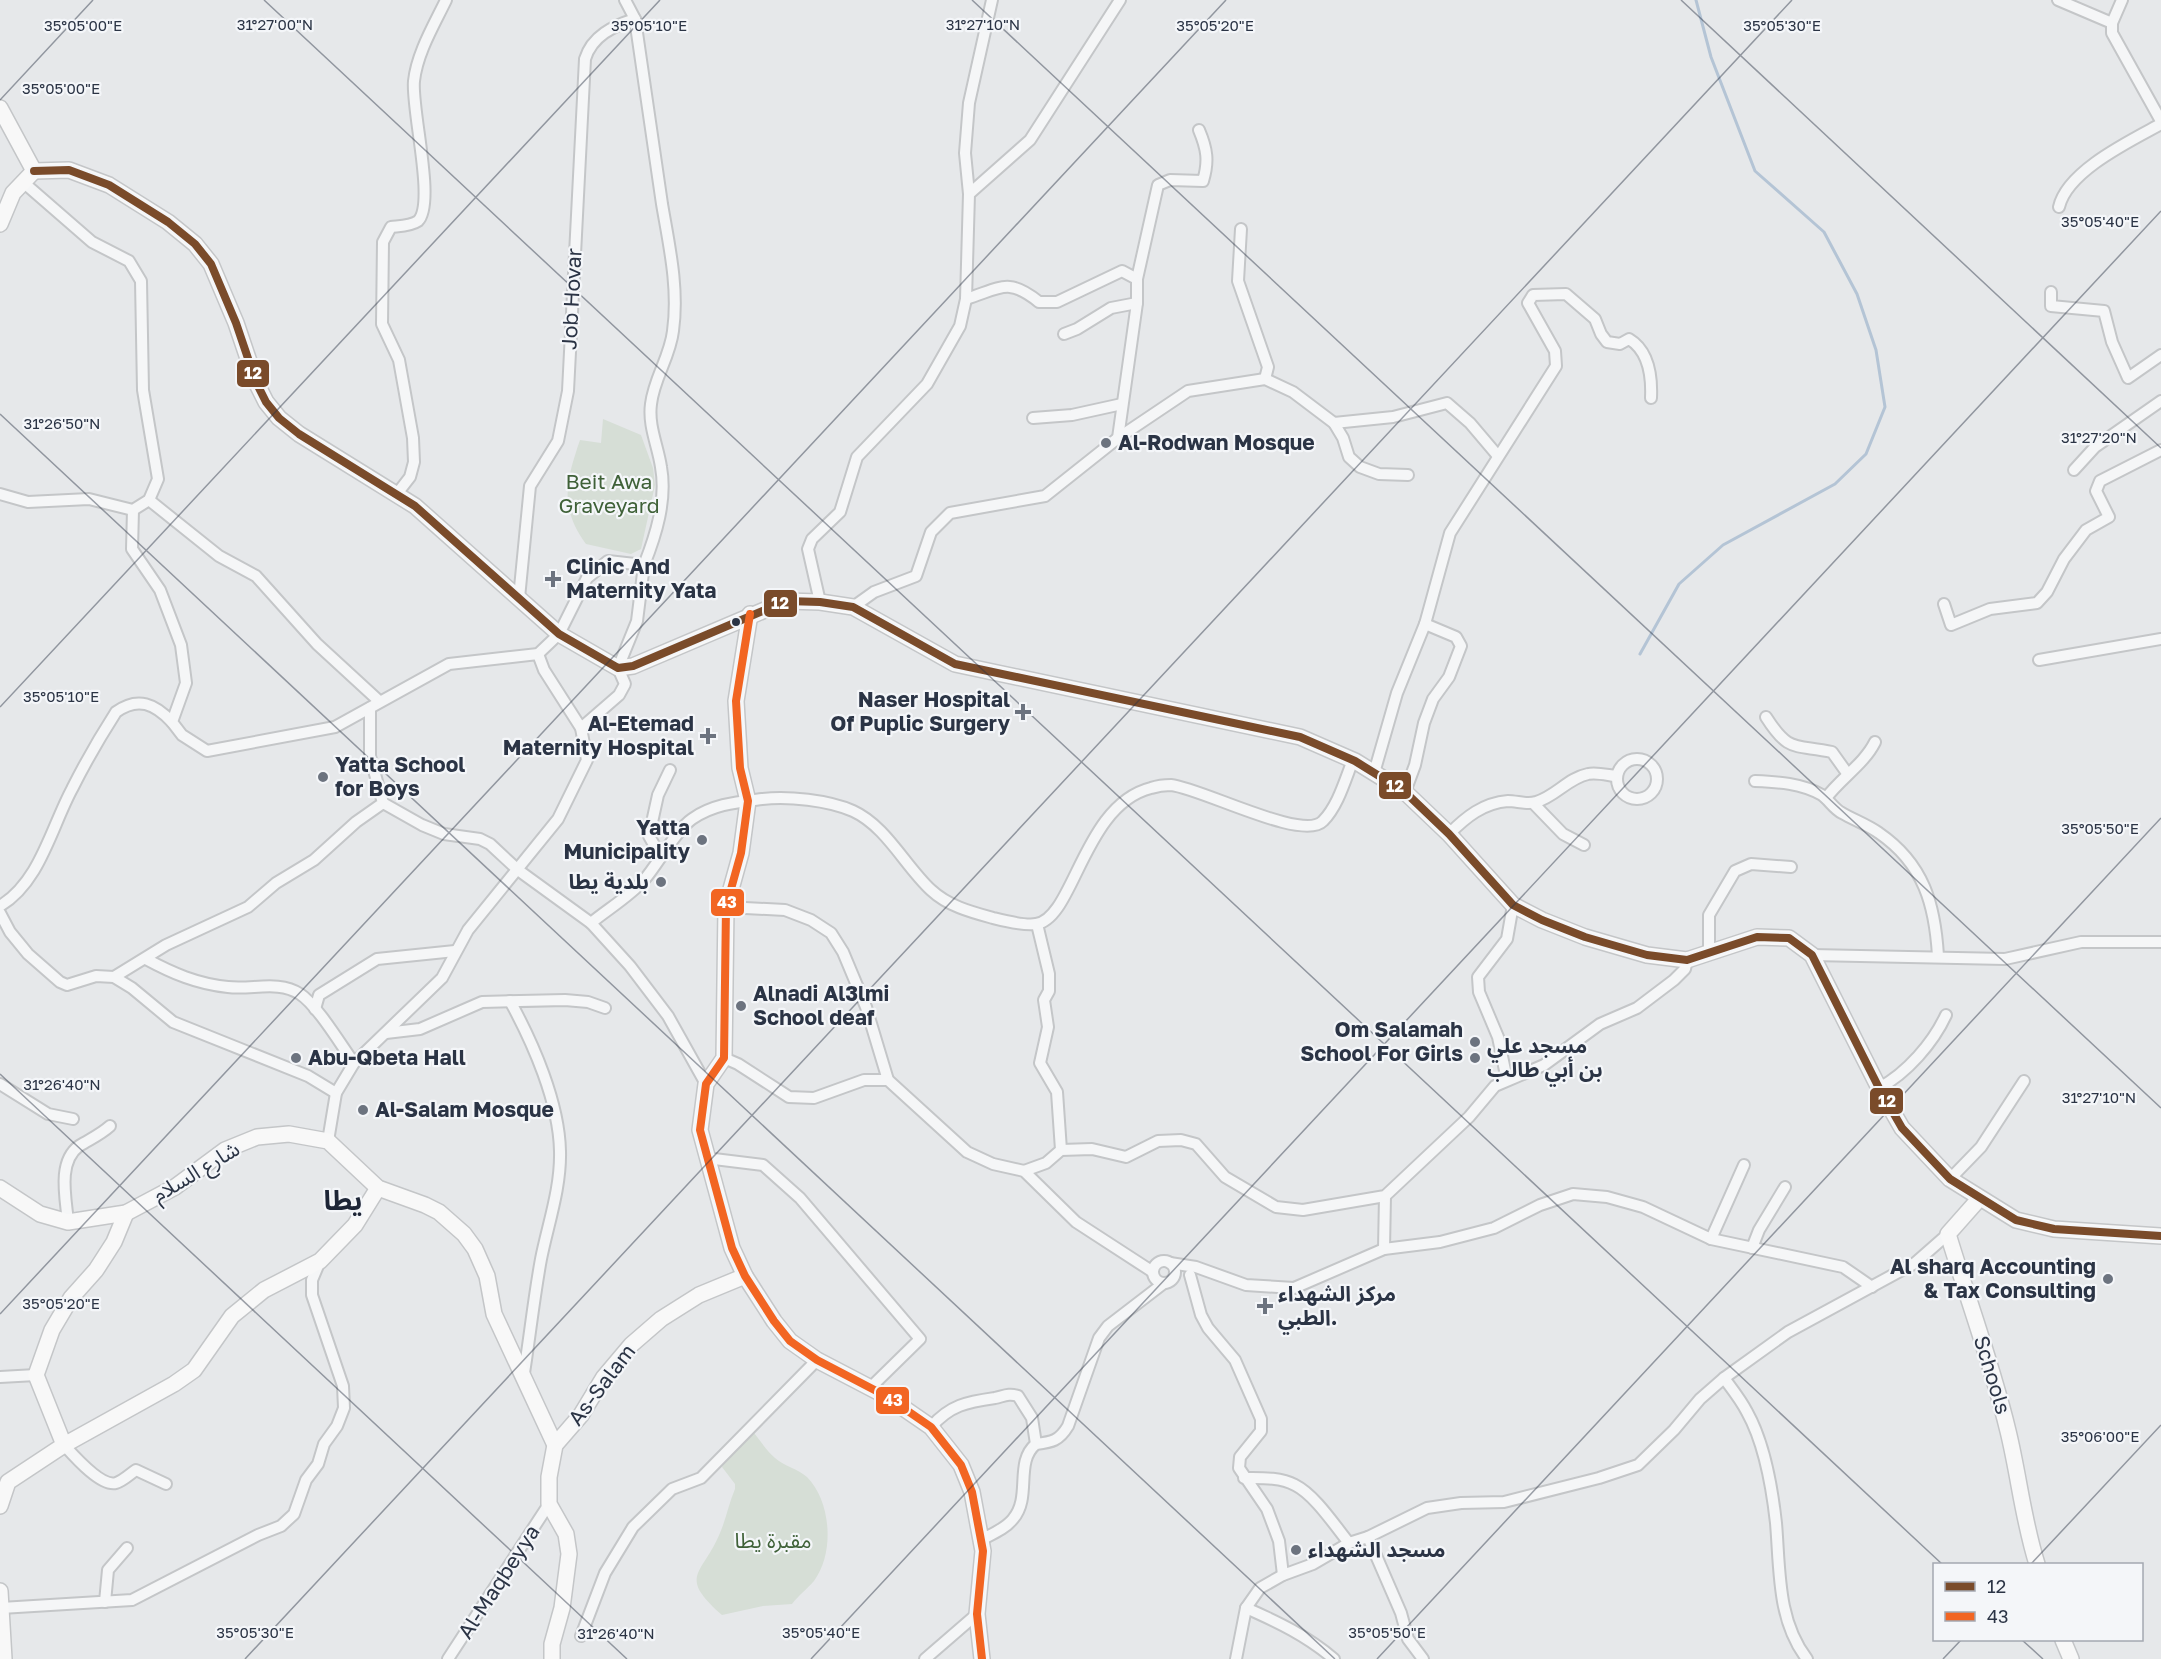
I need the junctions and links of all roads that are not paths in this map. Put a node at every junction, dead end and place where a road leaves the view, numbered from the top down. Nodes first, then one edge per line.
1 (446, 0) edge
2 (625, 0) edge
3 (992, 0) edge
4 (1120, 0) edge
5 (2058, 0) edge
6 (2122, 0) edge
7 (635, 19) junction
8 (2112, 23) junction
9 (2, 116) edge
10 (2161, 122) edge
11 (1200, 130) dead end
12 (28, 176) junction
13 (969, 194) junction
14 (2059, 207) dead end
15 (0, 224) edge
16 (1241, 229) dead end
17 (1137, 279) junction
18 (2051, 292) dead end
19 (966, 299) junction
20 (1137, 303) junction
21 (1064, 334) dead end
22 (2161, 355) edge
23 (1265, 379) junction
24 (1651, 398) dead end
25 (2161, 401) edge
26 (1122, 404) junction
27 (1033, 418) dead end
28 (1334, 423) junction
29 (1118, 438) junction
30 (2161, 450) edge
31 (1498, 456) junction
32 (2074, 470) dead end
33 (1408, 475) dead end
34 (0, 494) edge
35 (396, 495) junction
36 (149, 500) junction
37 (133, 510) junction
38 (644, 565) junction
39 (519, 598) junction
40 (820, 602) junction
41 (1944, 604) dead end
42 (853, 607) junction
43 (750, 614) junction
44 (1425, 624) junction
45 (559, 634) junction
46 (2161, 639) edge
47 (538, 654) junction
48 (2039, 660) dead end
49 (618, 668) junction
50 (375, 704) junction
51 (1766, 717) dead end
52 (172, 722) junction
53 (580, 728) junction
54 (1875, 742) dead end
55 (1353, 760) junction
56 (670, 770) dead end
57 (1374, 772) junction
58 (1847, 772) junction
59 (1615, 776) dead end
60 (1755, 781) dead end
61 (1405, 792) junction
62 (1826, 798) junction
63 (748, 801) junction
64 (383, 803) junction
65 (1533, 803) junction
66 (1449, 834) junction
67 (1584, 845) dead end
68 (661, 857) junction
69 (1791, 867) dead end
70 (518, 870) junction
71 (1512, 905) junction
72 (0, 906) edge
73 (726, 907) junction
74 (0, 913) edge
75 (591, 923) junction
76 (1037, 924) junction
77 (2161, 942) edge
78 (1709, 950) junction
79 (455, 951) junction
80 (1812, 955) junction
81 (1938, 956) junction
82 (146, 959) junction
83 (1687, 960) junction
84 (114, 977) junction
85 (510, 1000) junction
86 (605, 1008) dead end
87 (315, 1009) junction
88 (1946, 1015) dead end
89 (386, 1033) junction
90 (723, 1058) junction
91 (354, 1063) junction
92 (888, 1080) junction
93 (1507, 1080) junction
94 (2024, 1082) dead end
95 (0, 1084) edge
96 (706, 1084) junction
97 (1879, 1088) junction
98 (336, 1093) junction
99 (73, 1119) dead end
100 (110, 1125) dead end
101 (328, 1141) junction
102 (1061, 1150) junction
103 (706, 1158) junction
104 (1744, 1165) dead end
105 (1024, 1171) junction
106 (1950, 1179) junction
107 (1785, 1187) dead end
108 (0, 1188) edge
109 (378, 1188) junction
110 (1385, 1196) junction
111 (1979, 1199) junction
112 (126, 1213) junction
113 (68, 1222) junction
114 (1948, 1234) junction
115 (2161, 1236) edge
116 (1711, 1239) junction
117 (1752, 1248) junction
118 (1384, 1250) junction
119 (320, 1261) junction
120 (1170, 1263) junction
121 (1157, 1274) junction
122 (1174, 1275) junction
123 (1190, 1275) junction
124 (745, 1276) junction
125 (1224, 1278) junction
126 (1872, 1287) junction
127 (817, 1360) junction
128 (524, 1372) junction
129 (36, 1375) junction
130 (0, 1377) edge
131 (1724, 1378) junction
132 (870, 1388) junction
133 (931, 1427) junction
134 (1036, 1444) junction
135 (64, 1445) junction
136 (555, 1445) junction
137 (1244, 1478) junction
138 (166, 1484) dead end
139 (549, 1504) junction
140 (0, 1506) edge
141 (1368, 1537) junction
142 (981, 1540) junction
143 (1349, 1543) junction
144 (127, 1548) dead end
145 (2037, 1563) edge
146 (1283, 1575) junction
147 (0, 1591) edge
148 (105, 1602) junction
149 (1, 1608) edge
150 (1246, 1608) junction
151 (977, 1614) junction
152 (580, 1636) dead end
153 (2063, 1641) edge
154 (4, 1659) edge
155 (448, 1659) edge
156 (552, 1659) edge
157 (925, 1659) edge
158 (982, 1659) edge
159 (1236, 1659) edge
160 (1334, 1659) edge
161 (1423, 1659) edge
162 (1807, 1659) edge
163 (2071, 1659) edge

1 - 35 street
2 - 7 street
3 - 13 street
4 - 13 street
5 - 8 street
6 - 8 street
7 - 38 street
7 - 39 street, Job Hovar
8 - 10 street
9 - 12 main road
10 - 14 street
11 - 17 street
12 - 15 main road
12 - 35 main road
12 - 36 street
13 - 19 street
16 - 23 street
17 - 19 street
17 - 20 street
18 - 22 street
19 - 40 street
20 - 21 street
20 - 26 street
23 - 28 street
23 - 29 street
24 - 31 street
25 - 32 street
26 - 27 street
26 - 29 street
28 - 31 street
28 - 33 street
29 - 42 street
30 - 41 street
31 - 44 street
34 - 37 street
35 - 39 main road
36 - 37 street
36 - 50 street
37 - 52 street
38 - 45 street
38 - 49 street
39 - 45 main road
40 - 42 main road
40 - 43 main road
42 - 55 main road
43 - 49 main road
43 - 63 main road
44 - 57 street
44 - 61 street
45 - 47 street
45 - 49 main road
46 - 48 street
47 - 50 street
47 - 53 street
49 - 53 street
50 - 52 street
50 - 64 street
51 - 58 street
52 - 72 street
53 - 70 street
54 - 58 street
55 - 57 main road
55 - 76 street
56 - 68 street
57 - 61 main road
58 - 62 street
59 - 65 street
60 - 62 street
61 - 66 main road
62 - 81 street
63 - 68 street
63 - 73 main road
63 - 76 street
64 - 70 street
64 - 82 street
65 - 66 street
65 - 67 street
66 - 71 main road
68 - 75 street
69 - 78 street
70 - 75 street
70 - 79 street
71 - 83 main road
71 - 93 street
73 - 90 main road
73 - 92 street
74 - 84 street
75 - 96 street
76 - 102 street
77 - 81 street
78 - 80 main road
78 - 83 main road
79 - 87 street
79 - 89 street
80 - 81 street
80 - 97 main road
82 - 84 street
82 - 87 street
83 - 93 street
84 - 98 street
85 - 86 street
85 - 89 street
85 - 128 street
87 - 91 street
88 - 97 street
89 - 91 street
90 - 92 street
90 - 96 main road
91 - 98 street
92 - 105 street
93 - 110 street
94 - 106 street
95 - 99 street
96 - 103 main road
97 - 106 main road
98 - 101 street
100 - 113 street
101 - 109 main road
101 - 112 main road, شارع السلام
102 - 105 street
102 - 110 street
103 - 124 main road
103 - 132 street
104 - 116 street
105 - 121 street
106 - 111 main road
107 - 117 street
108 - 113 main road, شارع السلام
109 - 119 main road
109 - 128 main road
110 - 118 street
111 - 114 main road
111 - 115 main road
112 - 113 main road, شارع السلام
112 - 129 main road
114 - 126 street
114 - 145 main road, Schools
116 - 117 street
116 - 118 street
117 - 126 street
118 - 125 street
119 - 135 main road
119 - 148 street
120 - 121 street
120 - 122 street
120 - 125 street
121 - 122 street
121 - 134 street
122 - 123 street
123 - 125 street
123 - 137 street
124 - 127 main road
124 - 136 main road, As-Salam
126 - 131 street
127 - 132 main road
127 - 152 street
128 - 136 main road
129 - 130 street
129 - 135 main road
131 - 141 street
131 - 162 street
132 - 133 main road
133 - 134 street
133 - 142 main road
134 - 142 street
135 - 138 street
135 - 140 main road
136 - 139 main road
137 - 143 street
137 - 146 street
139 - 155 street, Al-Maqbeyya
139 - 156 main road
141 - 143 street
141 - 161 street
142 - 151 main road
143 - 146 street
144 - 148 street
146 - 150 street
147 - 149 main road
148 - 149 street
149 - 154 main road
150 - 159 street
150 - 160 street
151 - 157 street
151 - 158 main road
153 - 163 main road

